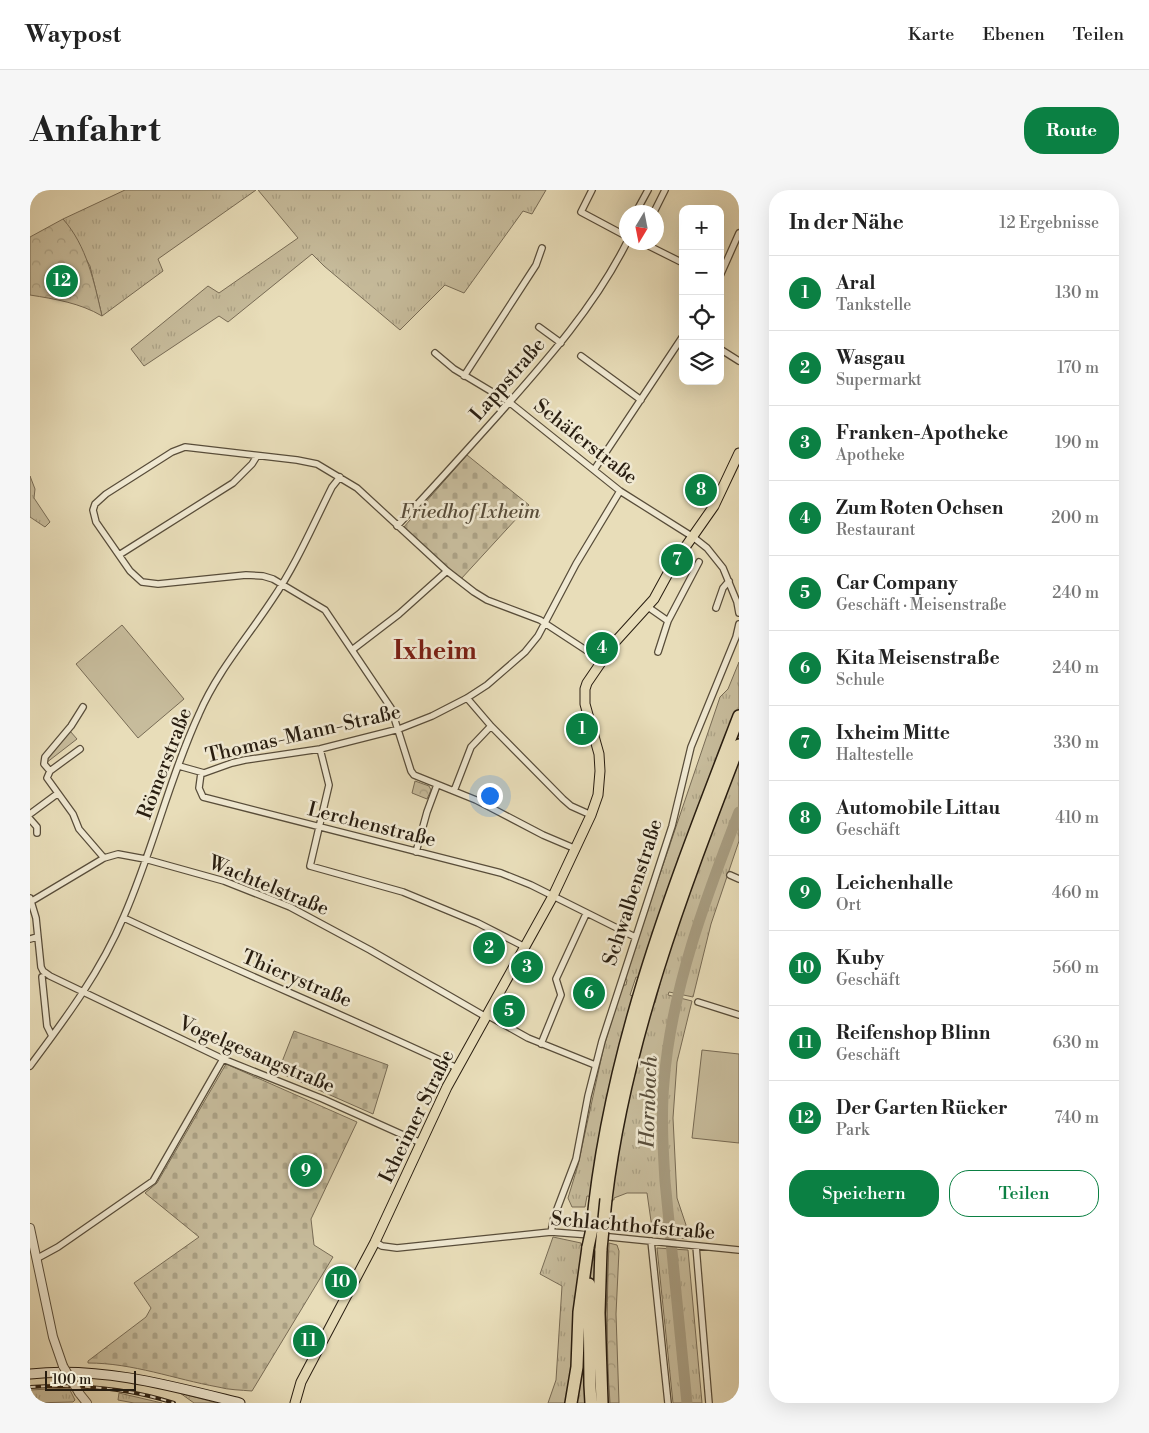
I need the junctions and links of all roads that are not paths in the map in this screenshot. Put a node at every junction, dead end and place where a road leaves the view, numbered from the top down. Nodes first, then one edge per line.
1 (592, 190) edge
2 (648, 190) edge
3 (666, 190) edge
4 (640, 205) edge
5 (658, 205) edge
6 (619, 230) edge
7 (739, 233) edge
8 (542, 248) dead end
9 (622, 250) edge
10 (657, 250) edge
11 (679, 260) edge
12 (724, 267) edge
13 (539, 326) dead end
14 (680, 340) edge
15 (561, 343) junction
16 (724, 352) edge
17 (435, 353) dead end
18 (581, 356) dead end
19 (739, 361) edge
20 (464, 376) junction
21 (641, 400) junction
22 (509, 402) junction
23 (739, 453) edge
24 (257, 456) junction
25 (594, 470) junction
26 (340, 477) junction
27 (620, 491) junction
28 (398, 526) junction
29 (693, 537) junction
30 (119, 555) junction
31 (699, 562) dead end
32 (447, 571) junction
33 (729, 581) junction
34 (282, 585) junction
35 (648, 607) junction
36 (716, 608) dead end
37 (739, 613) edge
38 (668, 621) junction
39 (545, 623) junction
40 (739, 624) edge
41 (352, 650) junction
42 (658, 652) dead end
43 (601, 660) junction
44 (466, 698) junction
45 (84, 707) dead end
46 (739, 716) edge
47 (491, 726) junction
48 (399, 729) junction
49 (739, 745) edge
50 (80, 749) dead end
51 (320, 749) junction
52 (179, 766) junction
53 (50, 771) junction
54 (201, 773) junction
55 (437, 785) junction
56 (454, 791) junction
57 (57, 794) junction
58 (30, 814) edge
59 (591, 815) junction
60 (30, 819) edge
61 (318, 827) junction
62 (37, 833) dead end
63 (576, 849) junction
64 (416, 852) junction
65 (104, 858) junction
66 (146, 859) junction
67 (730, 875) dead end
68 (739, 879) edge
69 (553, 896) junction
70 (31, 899) edge
71 (586, 914) junction
72 (124, 918) junction
73 (38, 937) junction
74 (635, 937) junction
75 (30, 939) edge
76 (525, 947) junction
77 (42, 977) dead end
78 (648, 981) junction
79 (83, 993) junction
80 (698, 1002) dead end
81 (739, 1015) edge
82 (486, 1016) junction
83 (52, 1036) junction
84 (541, 1044) junction
85 (223, 1059) junction
86 (595, 1065) junction
87 (30, 1066) edge
88 (458, 1068) junction
89 (420, 1143) junction
90 (601, 1198) junction
91 (30, 1228) edge
92 (551, 1232) junction
93 (375, 1242) junction
94 (654, 1242) junction
95 (696, 1246) junction
96 (593, 1248) junction
97 (739, 1250) edge
98 (36, 1259) junction
99 (30, 1374) edge
100 (87, 1403) edge
101 (240, 1403) edge
102 (295, 1403) edge
103 (571, 1403) edge
104 (591, 1403) edge
105 (602, 1403) edge
106 (668, 1403) edge
107 (709, 1403) edge

1 - 6 street
2 - 4 street
3 - 5 street
7 - 12 street
8 - 20 street
9 - 15 street, Lappstraße
10 - 11 street
13 - 15 street
14 - 21 street
15 - 22 street, Lappstraße
16 - 19 street
17 - 20 street, Schäferstraße
18 - 21 street
20 - 22 street, Schäferstraße
21 - 25 street
22 - 25 street, Schäferstraße
22 - 28 street, Lappstraße
23 - 29 main road, Ixheimer Straße
24 - 26 street
24 - 30 street
24 - 30 street
25 - 27 street, Schäferstraße
26 - 28 street
26 - 34 street, Römerstraße
27 - 29 street, Schäferstraße
27 - 39 street, Thomas-Mann-Straße
28 - 32 street
29 - 33 street
29 - 35 main road, Ixheimer Straße
30 - 34 street
31 - 38 street
32 - 39 street
32 - 41 street
33 - 36 street
33 - 37 street
34 - 41 street
34 - 52 street, Römerstraße
35 - 38 street
35 - 43 main road, Ixheimer Straße
38 - 42 street
39 - 43 street
39 - 44 street, Thomas-Mann-Straße
40 - 74 street, Schwalbenstraße
41 - 48 street
43 - 59 main road, Ixheimer Straße
44 - 47 street
44 - 48 street, Thomas-Mann-Straße
45 - 53 street
46 - 78 highway
47 - 56 street
47 - 59 street
48 - 51 street, Thomas-Mann-Straße
48 - 55 street
49 - 78 highway
50 - 53 street
51 - 54 street, Thomas-Mann-Straße
51 - 61 street
52 - 54 street, Thomas-Mann-Straße
52 - 66 street, Römerstraße
53 - 57 street
54 - 61 street, Lerchenstraße
55 - 56 street
55 - 64 street
56 - 63 street
57 - 58 street
57 - 65 street
59 - 63 main road, Ixheimer Straße
60 - 62 street
61 - 64 street, Lerchenstraße
61 - 76 street
63 - 69 main road, Ixheimer Straße
64 - 69 street, Lerchenstraße
65 - 66 street, Wachtelstraße
65 - 70 street, Wachtelstraße
66 - 72 street, Römerstraße
66 - 82 street, Wachtelstraße
67 - 68 street
69 - 71 street, Lerchenstraße
69 - 76 main road, Ixheimer Straße
70 - 73 street
71 - 74 street, Lerchenstraße
71 - 84 street
72 - 79 street, Römerstraße
72 - 88 street, Thierystraße
73 - 75 street
73 - 79 street, Vogelgesangstraße
74 - 86 street, Schwalbenstraße
76 - 82 main road, Ixheimer Straße
77 - 83 street
78 - 90 highway
79 - 83 street, Römerstraße
79 - 85 street, Vogelgesangstraße
80 - 81 street
82 - 84 street, Wachtelstraße
82 - 88 main road, Ixheimer Straße
83 - 87 street, Römerstraße
84 - 86 street, Wachtelstraße
85 - 89 street, Vogelgesangstraße
85 - 98 street
86 - 92 street, Schwalbenstraße
88 - 89 main road, Ixheimer Straße
89 - 93 main road, Ixheimer Straße
90 - 96 highway, bridge
90 - 96 highway, bridge
91 - 98 street
92 - 93 street, Schlachthofstraße
92 - 94 street, Schlachthofstraße
93 - 102 main road, Ixheimer Straße
94 - 95 street, Schlachthofstraße
94 - 106 street
95 - 97 street, Schlachthofstraße
95 - 107 street
96 - 103 highway
96 - 104 highway
96 - 105 highway
98 - 100 street, bridge
99 - 101 main road

